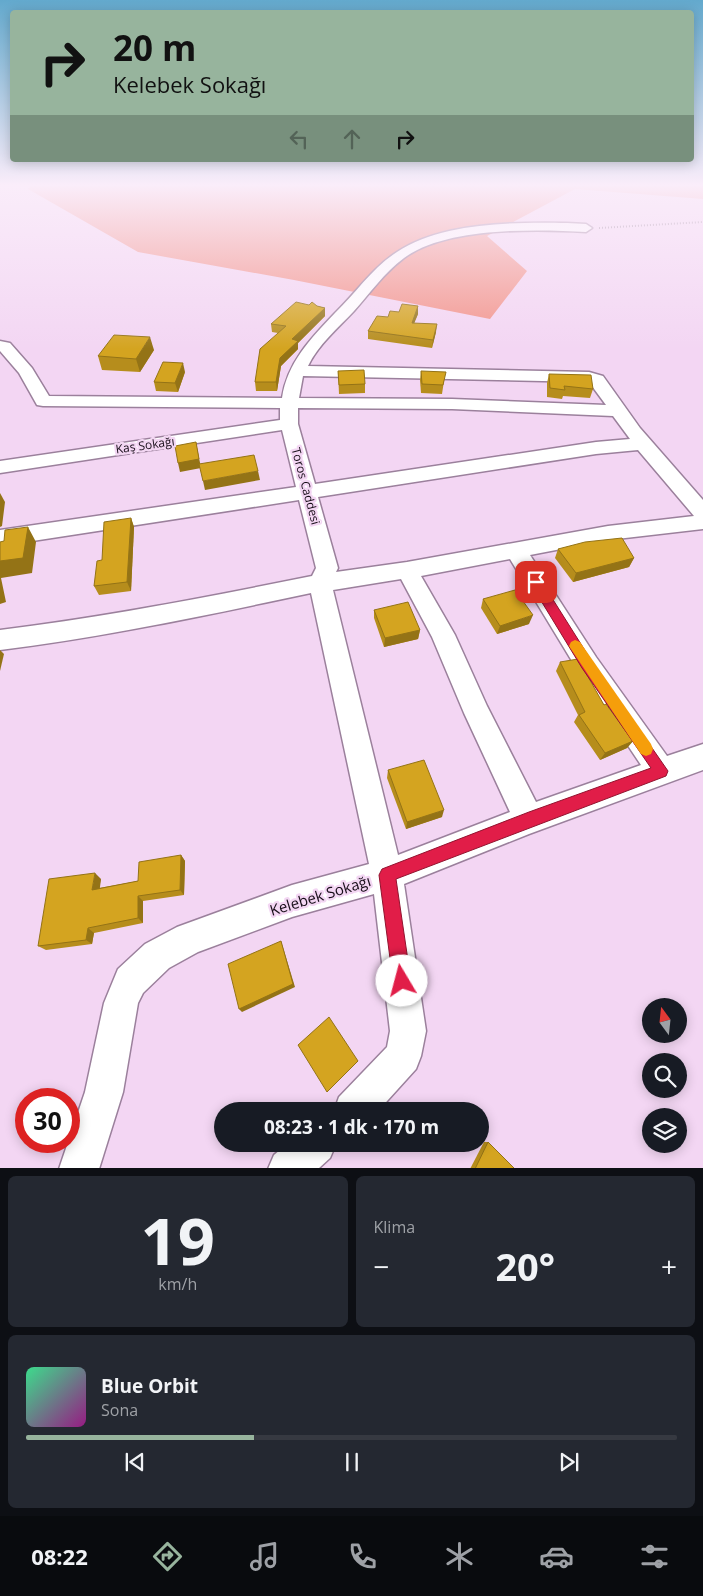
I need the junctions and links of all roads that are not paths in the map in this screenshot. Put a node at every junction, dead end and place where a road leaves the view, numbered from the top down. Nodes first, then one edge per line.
1 (433, 241) edge
2 (0, 346) edge
3 (297, 371) junction
4 (617, 412) junction
5 (289, 414) junction
6 (643, 444) junction
7 (0, 467) edge
8 (307, 492) junction
9 (703, 513) edge
10 (703, 522) edge
11 (0, 538) edge
12 (516, 550) junction
13 (407, 570) junction
14 (320, 583) junction
15 (0, 640) edge
16 (703, 757) edge
17 (661, 771) junction
18 (529, 819) junction
19 (387, 875) junction
20 (361, 1102) edge
21 (307, 1152) edge
22 (78, 1168) edge
23 (288, 1168) edge

1 - 3 street
2 - 5 street
3 - 4 street
3 - 5 street
4 - 5 street
4 - 6 street
5 - 7 street, Kaş Sokağı
5 - 8 street, Toros Caddesi
6 - 8 street
6 - 9 street
8 - 11 street
8 - 14 street, Toros Caddesi
10 - 12 street
12 - 13 street
12 - 17 street
13 - 14 street
13 - 18 street
14 - 15 street
14 - 19 street, Toros Caddesi
16 - 17 street, Kelebek Sokağı
17 - 18 street, Kelebek Sokağı
18 - 19 street, Kelebek Sokağı
19 - 20 street, Toros Caddesi
19 - 22 street, Kelebek Sokağı
21 - 23 street

